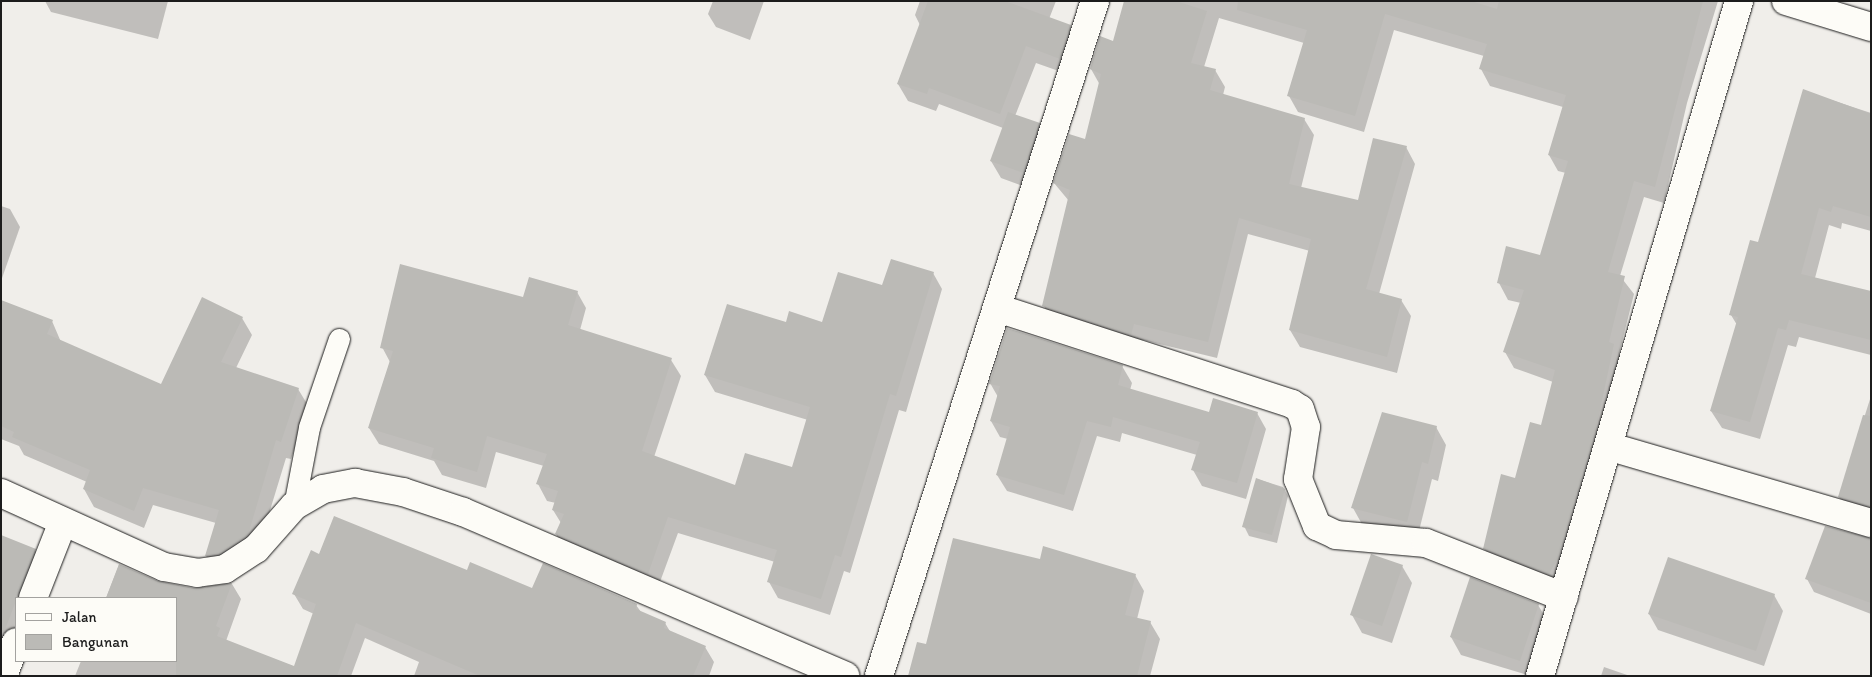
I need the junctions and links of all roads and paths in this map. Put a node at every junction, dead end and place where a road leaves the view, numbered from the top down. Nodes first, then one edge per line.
1 (1095, 1) edge
2 (1739, 1) edge
3 (1786, 1) edge
4 (1871, 27) edge
5 (997, 308) junction
6 (339, 338) dead end
7 (1610, 447) junction
8 (1, 493) edge
9 (294, 506) junction
10 (63, 522) junction
11 (1871, 523) edge
12 (33, 597) edge
13 (1564, 598) junction
14 (15, 645) edge
15 (3, 676) edge
16 (845, 676) edge
17 (879, 676) edge
18 (1540, 676) edge

1 - 5 street
2 - 7 street
3 - 4 street
5 - 13 street
5 - 17 street
6 - 9 lane
7 - 11 street
7 - 13 street
8 - 10 street
9 - 10 street
9 - 16 street
10 - 12 street
13 - 18 street
14 - 15 street

